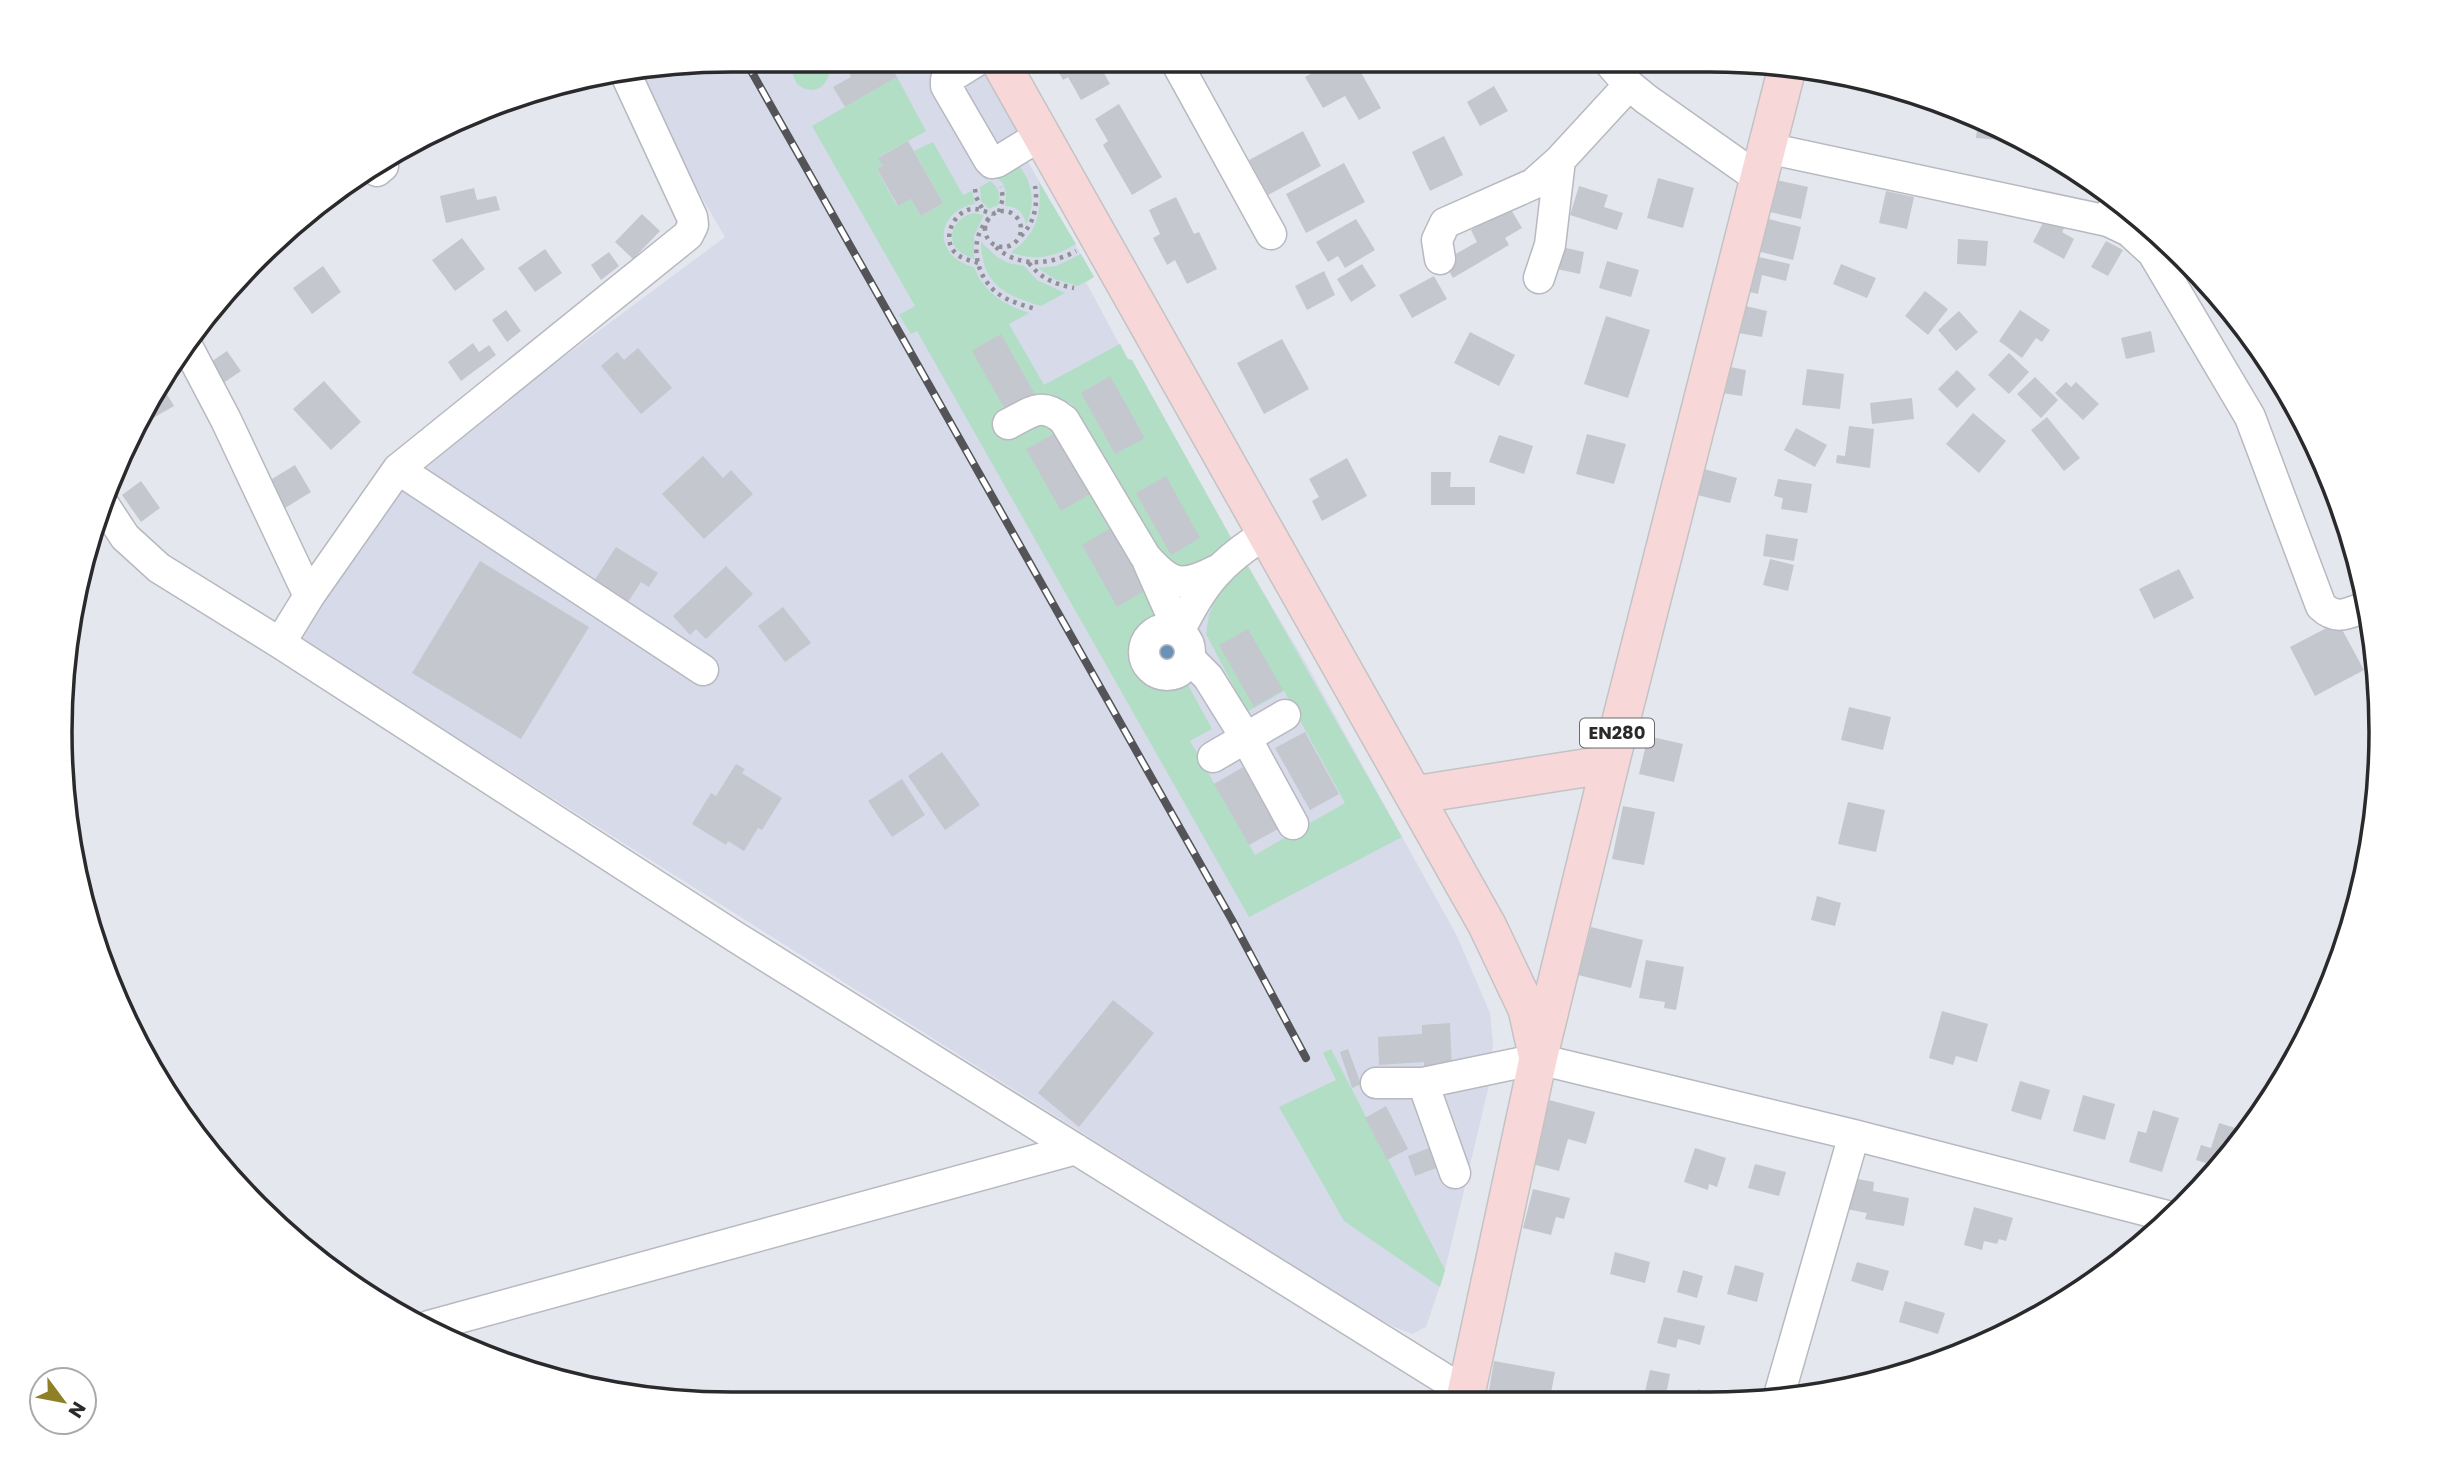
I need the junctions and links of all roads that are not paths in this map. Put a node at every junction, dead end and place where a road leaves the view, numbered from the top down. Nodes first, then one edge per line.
1 (959, 72) edge
2 (1006, 72) edge
3 (1182, 72) edge
4 (1618, 72) edge
5 (1785, 76) edge
6 (628, 80) edge
7 (1629, 85) junction
8 (1041, 135) junction
9 (1560, 160) junction
10 (1763, 163) junction
11 (2112, 211) edge
12 (1271, 234) dead end
13 (1440, 259) dead end
14 (1539, 278) dead end
15 (191, 354) edge
16 (1008, 424) dead end
17 (398, 469) junction
18 (109, 513) edge
19 (1267, 533) junction
20 (1145, 556) junction
21 (1217, 570) junction
22 (309, 596) junction
23 (2358, 610) edge
24 (280, 643) junction
25 (1184, 645) junction
26 (704, 670) dead end
27 (1285, 715) dead end
28 (1246, 738) junction
29 (1213, 757) dead end
30 (1610, 764) junction
31 (1414, 795) junction
32 (1293, 824) dead end
33 (1538, 1059) junction
34 (1376, 1083) dead end
35 (1423, 1083) junction
36 (1854, 1135) junction
37 (1076, 1149) junction
38 (1455, 1173) dead end
39 (2159, 1214) edge
40 (439, 1323) edge
41 (1781, 1388) edge
42 (1457, 1392) edge
43 (1467, 1392) edge

1 - 8 street
2 - 8 main road
3 - 12 street
4 - 7 street
5 - 10 main road, EN280
6 - 17 street
7 - 9 street
7 - 10 street
8 - 19 main road
9 - 13 street
9 - 14 street
10 - 11 street
10 - 30 main road, EN280
11 - 23 street
15 - 22 street
16 - 20 street
17 - 22 street
17 - 26 street
18 - 24 street
19 - 21 street
19 - 31 main road
20 - 21 street
20 - 25 street
21 - 25 street
22 - 24 street
24 - 37 street
25 - 28 street
27 - 28 street
28 - 29 street
28 - 32 street
30 - 31 main road
30 - 33 main road, EN280
31 - 33 main road
33 - 35 street
33 - 36 street
33 - 43 main road, EN280
34 - 35 street
35 - 38 street
36 - 39 street
36 - 41 street
37 - 40 street
37 - 42 street

